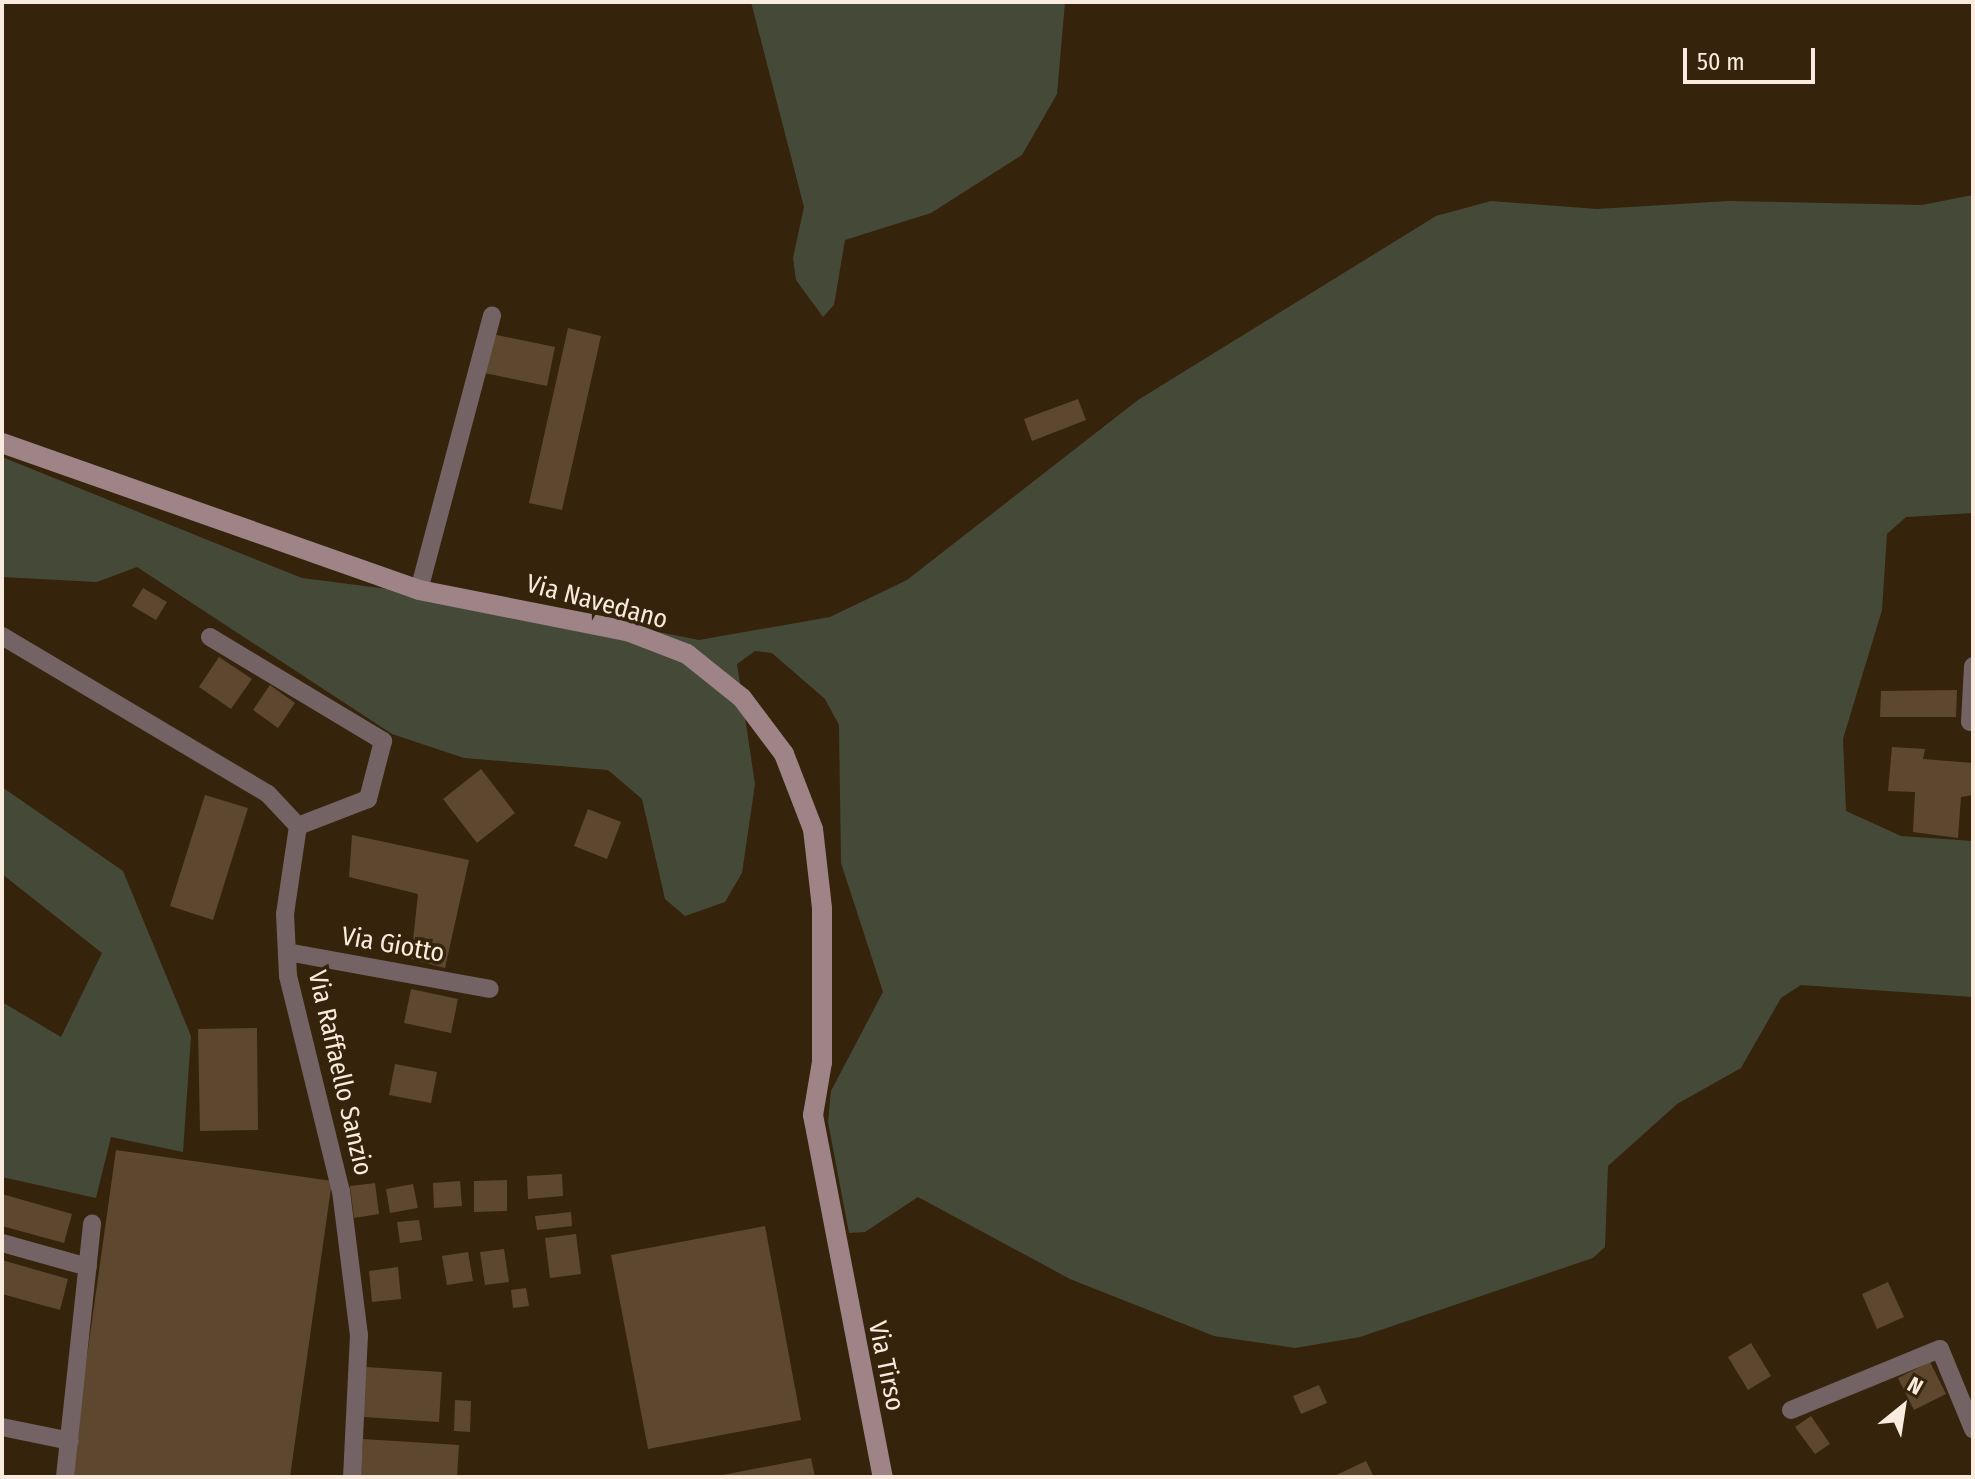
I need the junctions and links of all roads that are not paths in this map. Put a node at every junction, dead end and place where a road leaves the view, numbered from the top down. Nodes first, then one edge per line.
1 (492, 316) dead end
2 (2, 443) edge
3 (419, 590) junction
4 (2, 636) edge
5 (210, 637) dead end
6 (1973, 666) edge
7 (1970, 722) dead end
8 (298, 826) junction
9 (287, 952) junction
10 (490, 989) dead end
11 (92, 1223) dead end
12 (2, 1243) edge
13 (838, 1265) joint
14 (88, 1267) junction
15 (1791, 1410) dead end
16 (2, 1427) edge
17 (1973, 1429) edge
18 (70, 1441) junction
19 (65, 1477) edge
20 (352, 1477) edge
21 (883, 1477) edge

1 - 3 street
2 - 3 street, Via Navedano
3 - 13 street, Via Navedano
4 - 8 street
5 - 8 street
6 - 7 street
8 - 9 street, Via Raffaello Sanzio
9 - 10 street, Via Giotto
9 - 20 street, Via Raffaello Sanzio
11 - 14 street
12 - 14 street
13 - 21 street, Via Tirso
14 - 18 street
15 - 17 street
16 - 18 street
18 - 19 street

